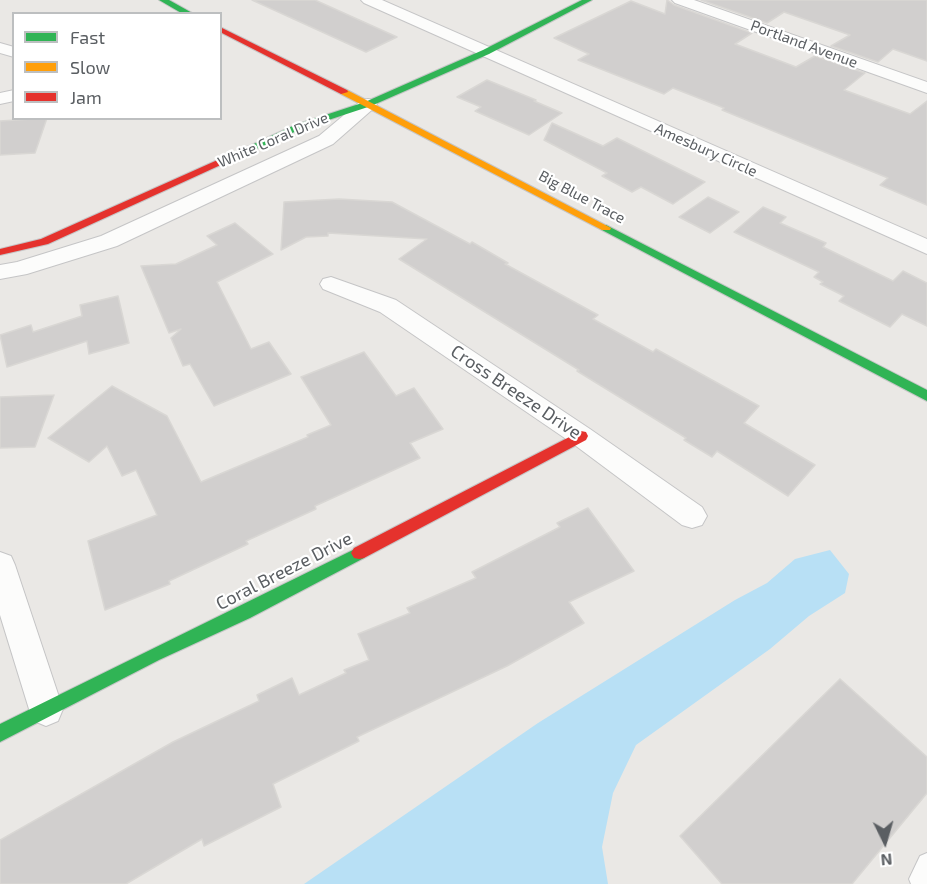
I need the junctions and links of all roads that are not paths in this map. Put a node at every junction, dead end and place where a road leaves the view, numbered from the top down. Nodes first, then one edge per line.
1 (163, 0) edge
2 (369, 0) edge
3 (588, 0) edge
4 (680, 0) edge
5 (186, 12) edge
6 (222, 30) edge
7 (486, 52) junction
8 (927, 88) edge
9 (368, 104) junction
10 (927, 247) edge
11 (0, 252) edge
12 (0, 272) edge
13 (331, 284) dead end
14 (927, 396) edge
15 (581, 436) junction
16 (692, 516) dead end
17 (0, 565) edge
18 (46, 709) junction
19 (0, 733) edge

1 - 5 street
2 - 7 street, Amesbury Circle
3 - 7 street
4 - 8 street, Portland Avenue
6 - 9 street, Big Blue Trace
7 - 9 street
7 - 10 street, Amesbury Circle
9 - 11 street, White Coral Drive
9 - 12 street, White Coral Drive
9 - 14 street, Big Blue Trace
13 - 15 street, Cross Breeze Drive
15 - 16 street, Cross Breeze Drive
15 - 18 street, Coral Breeze Drive
17 - 18 street
18 - 19 street, Coral Breeze Drive

